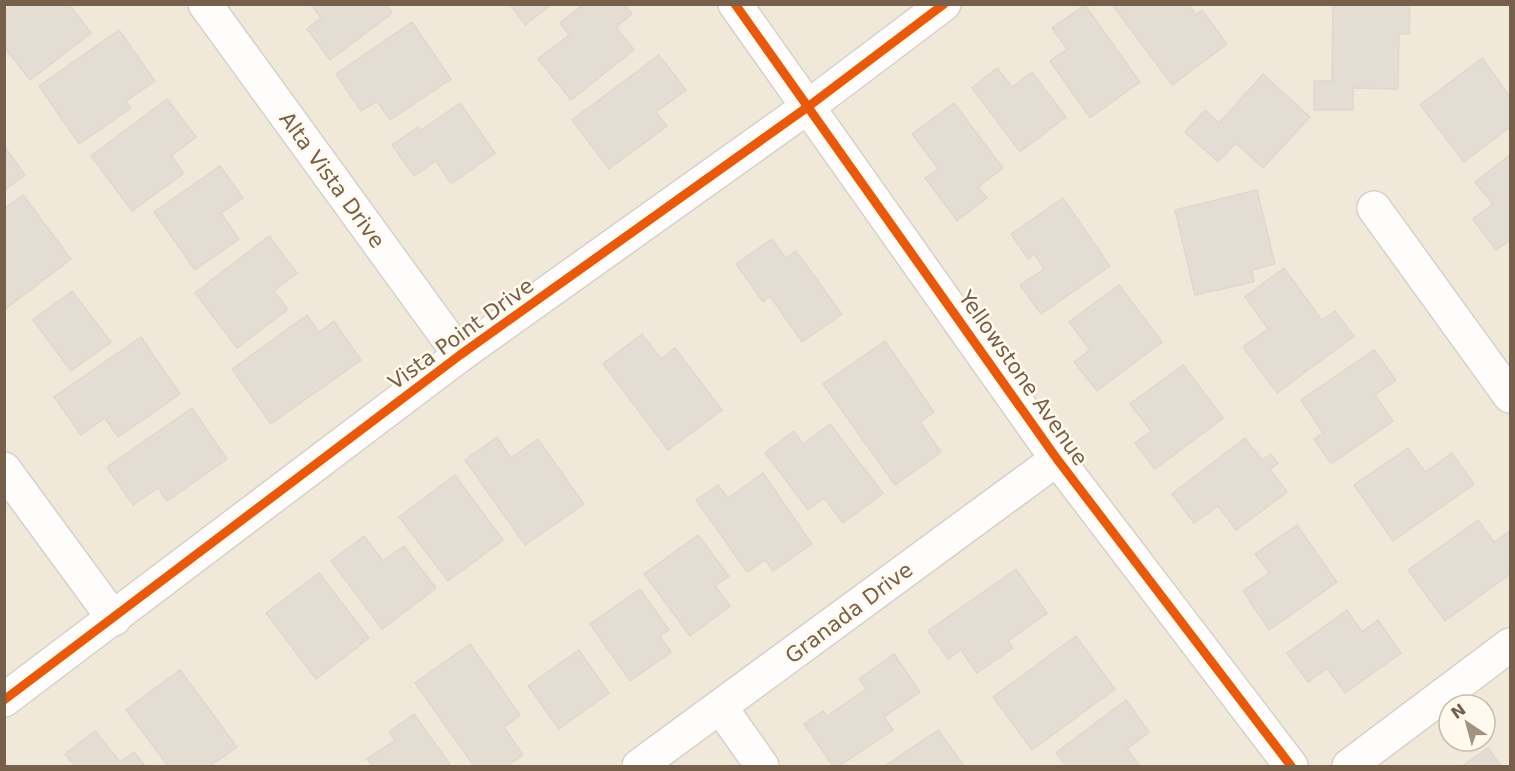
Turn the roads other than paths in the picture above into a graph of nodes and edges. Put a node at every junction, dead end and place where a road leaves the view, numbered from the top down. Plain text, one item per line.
1 (205, 4) edge
2 (735, 4) edge
3 (944, 4) edge
4 (809, 106) junction
5 (1374, 208) dead end
6 (460, 355) junction
7 (1510, 396) edge
8 (1057, 459) junction
9 (4, 469) edge
10 (114, 619) junction
11 (1510, 645) edge
12 (4, 700) edge
13 (721, 708) junction
14 (639, 766) edge
15 (762, 766) edge
16 (1291, 766) edge
17 (1349, 766) edge

1 - 6 street, Alta Vista Drive
2 - 4 street, Yellowstone Avenue
3 - 4 street, Vista Point Drive
4 - 6 street, Vista Point Drive
4 - 8 street, Yellowstone Avenue
5 - 7 street
6 - 10 street, Vista Point Drive
8 - 13 street, Granada Drive
8 - 16 street, Yellowstone Avenue
9 - 10 street
10 - 12 street, Vista Point Drive
11 - 17 street
13 - 14 street, Granada Drive
13 - 15 street

